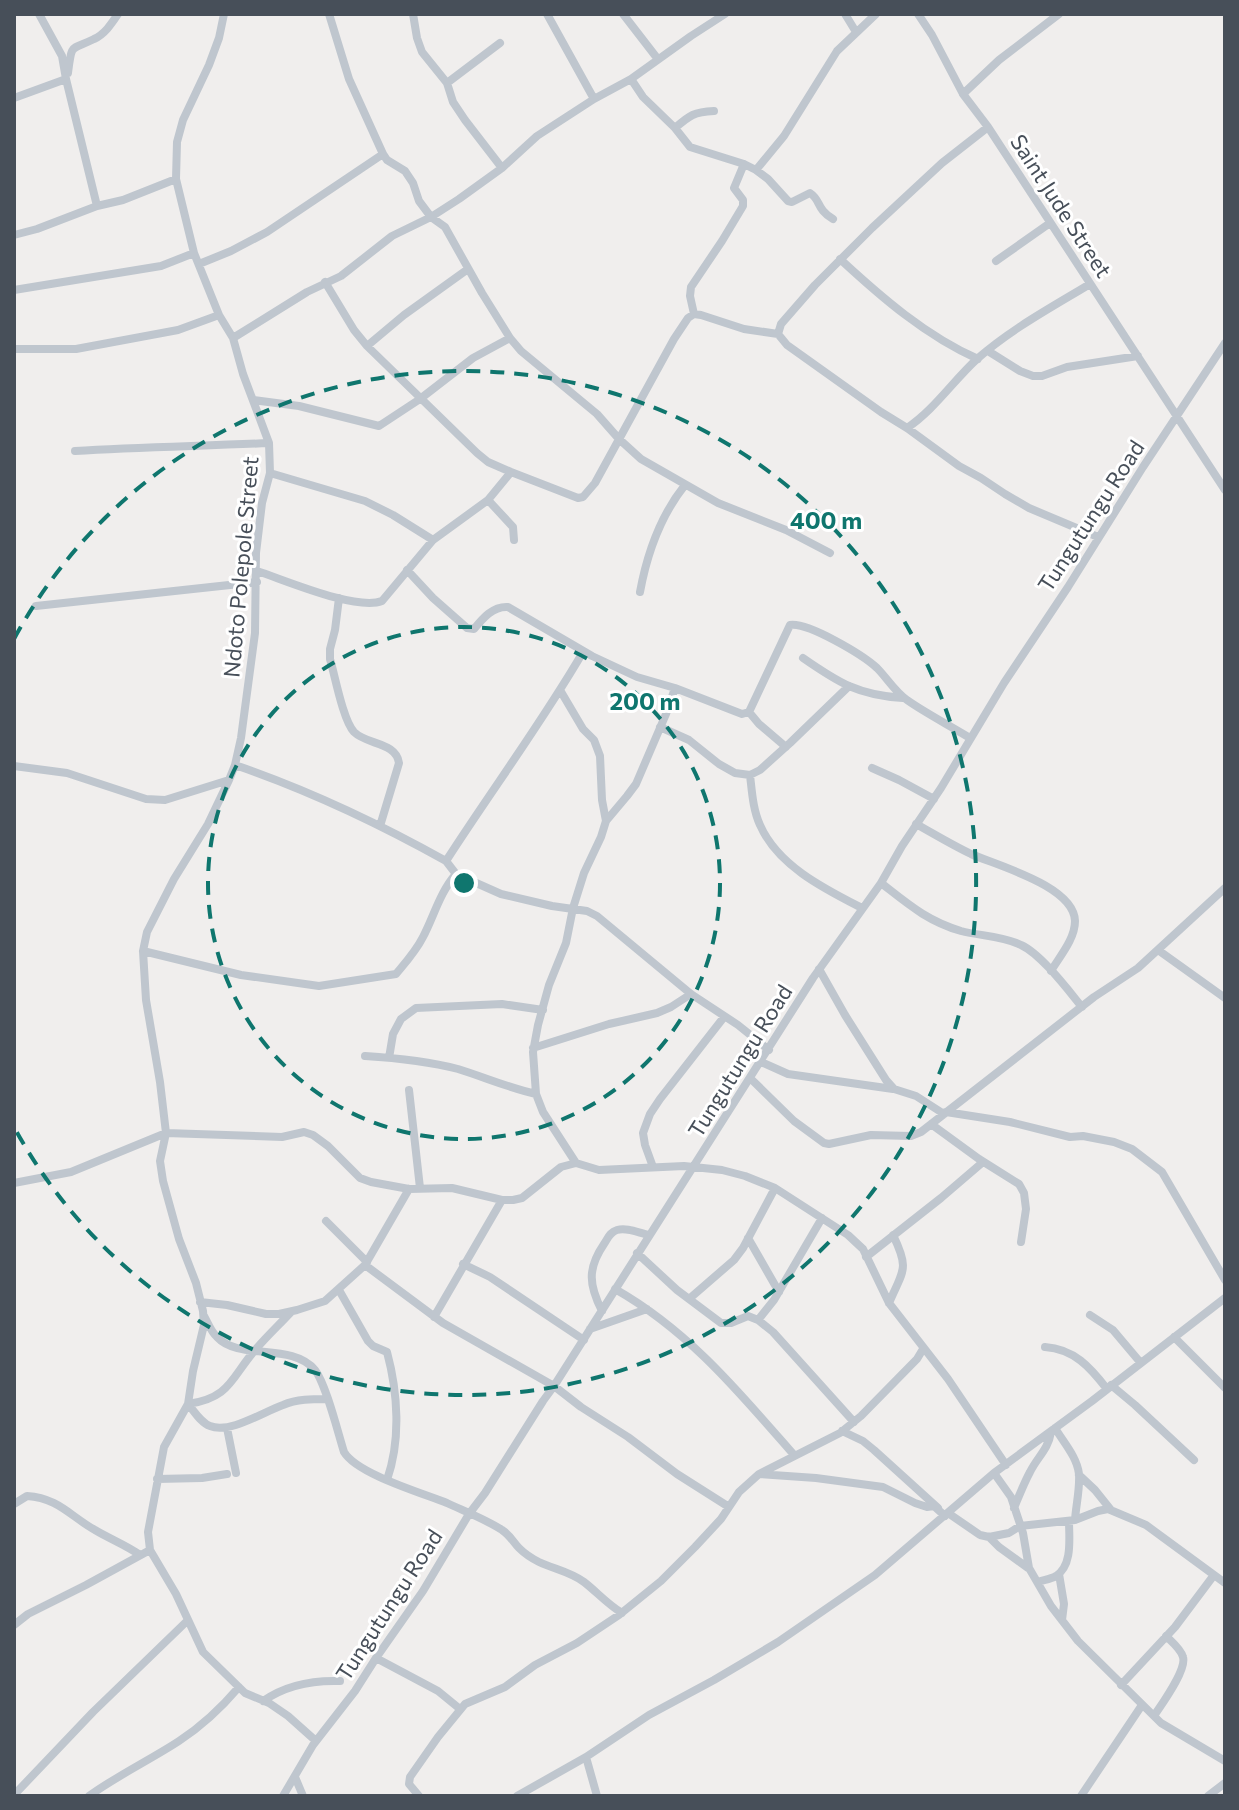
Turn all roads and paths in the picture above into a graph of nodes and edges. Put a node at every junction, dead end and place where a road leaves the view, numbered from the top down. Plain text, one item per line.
1 (39, 14) edge
2 (118, 14) edge
3 (224, 14) edge
4 (329, 14) edge
5 (413, 14) edge
6 (547, 14) edge
7 (623, 14) edge
8 (725, 14) edge
9 (845, 14) edge
10 (876, 14) edge
11 (918, 14) edge
12 (1059, 14) edge
13 (856, 32) junction
14 (500, 43) dead end
15 (657, 58) junction
16 (631, 79) junction
17 (67, 83) junction
18 (447, 83) junction
19 (963, 94) junction
20 (14, 98) edge
21 (594, 99) junction
22 (714, 111) dead end
23 (988, 127) junction
24 (675, 128) junction
25 (383, 154) junction
26 (744, 164) junction
27 (502, 168) junction
28 (756, 170) junction
29 (176, 179) junction
30 (97, 206) junction
31 (431, 217) junction
32 (833, 219) dead end
33 (1050, 223) junction
34 (14, 235) edge
35 (194, 253) junction
36 (840, 259) junction
37 (996, 261) dead end
38 (199, 264) junction
39 (468, 269) junction
40 (325, 282) junction
41 (1090, 284) junction
42 (14, 290) edge
43 (694, 314) junction
44 (219, 315) junction
45 (778, 334) junction
46 (233, 338) junction
47 (510, 338) junction
48 (1225, 343) edge
49 (367, 346) junction
50 (14, 349) edge
51 (988, 351) junction
52 (1138, 356) junction
53 (978, 359) junction
54 (420, 399) junction
55 (253, 400) junction
56 (1176, 417) junction
57 (907, 428) junction
58 (619, 439) junction
59 (269, 443) junction
60 (75, 451) dead end
61 (511, 472) junction
62 (270, 473) junction
63 (685, 485) junction
64 (1225, 490) edge
65 (488, 500) junction
66 (1098, 537) junction
67 (433, 540) junction
68 (514, 540) dead end
69 (830, 553) dead end
70 (407, 570) junction
71 (257, 571) junction
72 (257, 582) junction
73 (640, 592) dead end
74 (339, 598) junction
75 (36, 606) dead end
76 (583, 652) junction
77 (803, 658) dead end
78 (849, 686) junction
79 (675, 688) junction
80 (560, 690) junction
81 (904, 698) junction
82 (749, 712) junction
83 (660, 727) junction
84 (970, 738) junction
85 (786, 747) junction
86 (235, 765) junction
87 (14, 766) edge
88 (872, 768) dead end
89 (750, 775) junction
90 (229, 780) junction
91 (934, 799) junction
92 (606, 821) junction
93 (916, 824) junction
94 (380, 826) junction
95 (446, 861) junction
96 (456, 874) junction
97 (881, 883) junction
98 (1223, 890) edge
99 (1225, 902) edge
100 (573, 908) junction
101 (862, 908) junction
102 (1158, 950) junction
103 (143, 951) junction
104 (819, 969) junction
105 (1051, 971) junction
106 (691, 994) junction
107 (1225, 998) edge
108 (1082, 1007) junction
109 (543, 1010) junction
110 (724, 1017) junction
111 (533, 1048) junction
112 (769, 1050) junction
113 (365, 1056) dead end
114 (389, 1058) junction
115 (761, 1062) junction
116 (750, 1078) junction
117 (894, 1089) junction
118 (409, 1090) dead end
119 (536, 1094) junction
120 (945, 1113) junction
121 (931, 1124) junction
122 (166, 1133) junction
123 (983, 1162) junction
124 (576, 1163) junction
125 (653, 1167) junction
126 (694, 1167) junction
127 (14, 1183) edge
128 (420, 1188) junction
129 (775, 1188) junction
130 (409, 1189) junction
131 (502, 1200) junction
132 (822, 1218) junction
133 (326, 1221) dead end
134 (649, 1235) junction
135 (893, 1235) junction
136 (748, 1238) junction
137 (1021, 1242) dead end
138 (637, 1253) junction
139 (866, 1257) junction
140 (366, 1264) junction
141 (463, 1264) junction
142 (1225, 1280) edge
143 (615, 1289) junction
144 (339, 1290) junction
145 (779, 1292) junction
146 (1225, 1298) edge
147 (689, 1299) junction
148 (200, 1302) junction
149 (889, 1303) junction
150 (647, 1309) junction
151 (602, 1311) junction
152 (291, 1312) junction
153 (204, 1315) junction
154 (1090, 1315) dead end
155 (434, 1317) junction
156 (758, 1320) junction
157 (590, 1329) junction
158 (1174, 1337) junction
159 (584, 1340) junction
160 (1045, 1347) dead end
161 (923, 1349) junction
162 (254, 1351) junction
163 (1140, 1362) junction
164 (554, 1386) junction
165 (1109, 1387) junction
166 (1225, 1388) edge
167 (327, 1399) junction
168 (188, 1404) junction
169 (854, 1422) junction
170 (227, 1428) junction
171 (1053, 1430) junction
172 (842, 1431) junction
173 (794, 1455) junction
174 (1194, 1460) dead end
175 (1006, 1465) junction
176 (994, 1473) junction
177 (759, 1474) junction
178 (1079, 1475) junction
179 (157, 1479) junction
180 (387, 1480) junction
181 (14, 1504) edge
182 (729, 1507) junction
183 (938, 1508) junction
184 (1014, 1508) junction
185 (1111, 1510) junction
186 (469, 1514) junction
187 (946, 1515) junction
188 (1072, 1520) junction
189 (1020, 1526) junction
190 (989, 1537) junction
191 (150, 1550) junction
192 (140, 1555) junction
193 (1029, 1568) junction
194 (1059, 1574) junction
195 (1214, 1575) junction
196 (1038, 1582) junction
197 (1225, 1583) edge
198 (622, 1613) junction
199 (1062, 1620) junction
200 (186, 1622) dead end
201 (14, 1625) edge
202 (1166, 1636) junction
203 (376, 1658) junction
204 (340, 1681) dead end
205 (1121, 1685) junction
206 (239, 1687) junction
207 (263, 1701) junction
208 (1142, 1705) junction
209 (460, 1709) junction
210 (1154, 1716) junction
211 (316, 1741) junction
212 (586, 1757) junction
213 (1223, 1759) edge
214 (1225, 1769) edge
215 (295, 1777) junction
216 (1225, 1783) edge
217 (14, 1795) edge
218 (89, 1796) edge
219 (283, 1796) edge
220 (303, 1796) edge
221 (419, 1796) edge
222 (517, 1796) edge
223 (597, 1796) edge
224 (1081, 1796) edge
225 (1208, 1796) edge

1 - 17 street
2 - 17 street
3 - 29 street, Ndoto Polepole Street
4 - 25 street
5 - 18 street
6 - 21 street
7 - 15 street
8 - 15 street
9 - 13 street
10 - 13 street
11 - 19 street, Saint Jude Street
12 - 19 street
13 - 28 street
14 - 18 street
15 - 16 street
16 - 21 street
16 - 24 street
17 - 20 street
17 - 30 street
18 - 27 street
19 - 23 street, Saint Jude Street
21 - 27 street
22 - 24 street
23 - 33 street, Saint Jude Street
23 - 36 street
24 - 26 street
25 - 31 street
25 - 38 street
26 - 28 street
26 - 43 street
27 - 31 street
28 - 32 street
29 - 30 street
29 - 35 street, Ndoto Polepole Street
30 - 34 street
31 - 39 street
31 - 40 street
33 - 37 street
33 - 41 street, Saint Jude Street
35 - 38 street, Ndoto Polepole Street
35 - 42 street
36 - 45 street
36 - 53 street
38 - 44 street, Ndoto Polepole Street
39 - 47 street
39 - 49 street
40 - 46 street
40 - 49 street
41 - 51 street
41 - 52 street, Saint Jude Street
43 - 45 street
43 - 58 street
44 - 46 street, Ndoto Polepole Street
44 - 50 street
45 - 57 street
46 - 55 street, Ndoto Polepole Street
47 - 54 street
47 - 58 street
48 - 56 street, Tungutungu Road
49 - 54 street
51 - 52 street
51 - 53 street
52 - 56 street, Saint Jude Street
53 - 57 street
54 - 55 street
54 - 61 street
55 - 59 street, Ndoto Polepole Street
56 - 64 street, Saint Jude Street
56 - 66 street, Tungutungu Road
57 - 66 street
58 - 61 street
58 - 63 street
59 - 60 street
59 - 62 street, Ndoto Polepole Street
61 - 65 street
62 - 67 street
62 - 71 street, Ndoto Polepole Street
63 - 69 street
63 - 73 street
65 - 67 street
65 - 68 street
66 - 84 street, Tungutungu Road
67 - 70 street
70 - 74 street
70 - 76 street
71 - 72 street, Ndoto Polepole Street
71 - 74 street
72 - 75 street
72 - 86 street, Ndoto Polepole Street
74 - 94 street
76 - 79 street
76 - 80 street
77 - 78 street
78 - 81 street
78 - 85 street
79 - 82 street
79 - 83 street
80 - 92 street
80 - 95 street
81 - 82 street
81 - 84 street
82 - 85 street
83 - 89 street
83 - 92 street
84 - 91 street, Tungutungu Road
85 - 89 street
86 - 90 street, Ndoto Polepole Street
86 - 94 street
87 - 90 street
88 - 91 street
89 - 101 street
90 - 103 street, Ndoto Polepole Street
91 - 93 street, Tungutungu Road
92 - 100 street
93 - 97 street, Tungutungu Road
93 - 105 street
94 - 95 street
95 - 96 street
96 - 100 street
96 - 103 street
97 - 101 street, Tungutungu Road
97 - 105 street
98 - 99 street
98 - 102 street
100 - 106 street
100 - 109 street
101 - 104 street, Tungutungu Road
102 - 107 street
102 - 108 street
103 - 122 street
104 - 112 street, Tungutungu Road
104 - 117 street
105 - 108 street
106 - 110 street
106 - 111 street
108 - 120 street
109 - 111 street
109 - 114 street
110 - 112 street
110 - 125 street
111 - 119 street
112 - 115 street, Tungutungu Road
113 - 114 street
114 - 119 street
115 - 116 street, Tungutungu Road
115 - 117 street
116 - 121 street
116 - 126 street, Tungutungu Road
117 - 120 street
118 - 128 street
119 - 124 street
120 - 121 street
120 - 142 street
121 - 123 street
122 - 127 street
122 - 130 street
122 - 148 street
123 - 135 street
123 - 137 street
124 - 125 street
124 - 131 street
125 - 126 street
126 - 129 street
126 - 134 street, Tungutungu Road
128 - 130 street
128 - 131 street
129 - 132 street
129 - 136 street
130 - 140 street
131 - 141 street
132 - 139 street
132 - 145 street
133 - 140 street
134 - 138 street, Tungutungu Road
134 - 151 street
135 - 139 street
135 - 149 street
136 - 145 street
136 - 147 street
138 - 143 street, Tungutungu Road
138 - 147 street
139 - 149 street
140 - 144 street
140 - 155 street
141 - 155 street
141 - 159 street
143 - 150 street
143 - 151 street, Tungutungu Road
144 - 152 street
144 - 180 street
145 - 156 street
146 - 158 street
147 - 156 street
148 - 152 street
148 - 153 street
149 - 161 street
150 - 157 street
150 - 173 street
151 - 157 street, Tungutungu Road
152 - 162 street
153 - 162 street
153 - 168 street
154 - 163 street
155 - 164 street
156 - 169 street
157 - 159 street, Tungutungu Road
158 - 163 street
158 - 166 street
159 - 164 street, Tungutungu Road
160 - 165 street
161 - 169 street
161 - 175 street
162 - 167 street
162 - 168 street
163 - 165 street
164 - 182 street
164 - 186 street, Tungutungu Road
165 - 171 street
165 - 174 street
167 - 170 street
167 - 180 street
168 - 170 street
168 - 179 street
169 - 172 street
170 - 179 street
171 - 175 street
171 - 178 street
171 - 184 street
172 - 173 street
172 - 183 street
173 - 177 street
175 - 176 street
176 - 184 street
176 - 187 street
177 - 182 street
177 - 183 street
178 - 185 street
178 - 188 street
179 - 191 street
180 - 186 street
181 - 192 street
182 - 198 street
183 - 187 street
184 - 189 street
185 - 188 street
185 - 195 street
186 - 198 street
186 - 203 street, Tungutungu Road
187 - 190 street
187 - 212 street
188 - 189 street
188 - 194 street
189 - 190 street
189 - 193 street
190 - 193 street
191 - 192 street
191 - 206 street
192 - 201 street
193 - 196 street
194 - 196 street
194 - 199 street
195 - 197 street
195 - 202 street
196 - 199 street
198 - 209 street
199 - 205 street
200 - 217 street
202 - 205 street
202 - 210 street
203 - 209 street
203 - 211 street, Tungutungu Road
204 - 207 street
205 - 208 street
206 - 207 street
206 - 218 street
207 - 211 street
208 - 210 street
208 - 224 street
209 - 221 street
210 - 213 street
211 - 215 street, Tungutungu Road
212 - 222 street
212 - 223 street
213 - 214 street
215 - 219 street, Tungutungu Road
215 - 220 street
216 - 225 street

